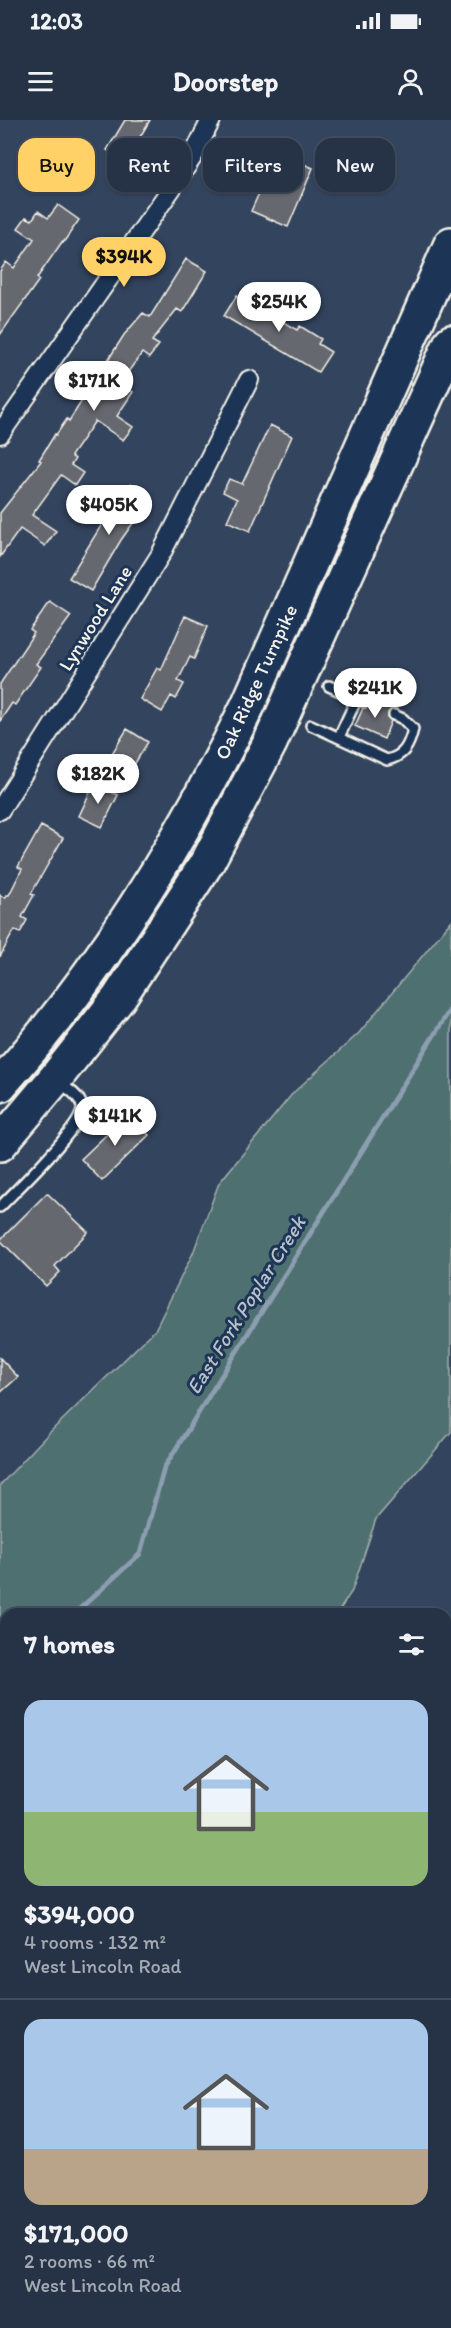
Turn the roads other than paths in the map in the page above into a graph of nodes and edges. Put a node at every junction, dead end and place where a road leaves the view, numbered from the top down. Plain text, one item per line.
1 (211, 120) edge
2 (451, 244) edge
3 (451, 342) edge
4 (249, 380) dead end
5 (0, 434) edge
6 (332, 561) junction
7 (329, 686) dead end
8 (394, 715) dead end
9 (311, 725) dead end
10 (339, 737) junction
11 (0, 810) edge
12 (54, 1080) junction
13 (0, 1085) edge
14 (0, 1143) edge
15 (0, 1207) edge

1 - 5 street
2 - 6 highway, Oak Ridge Turnpike
3 - 6 highway, Oak Ridge Turnpike
4 - 11 street, Lynwood Lane
6 - 12 highway, Oak Ridge Turnpike
6 - 13 highway, Oak Ridge Turnpike
7 - 10 lane
8 - 10 lane
9 - 10 lane
12 - 14 highway, Oak Ridge Turnpike
12 - 15 lane

